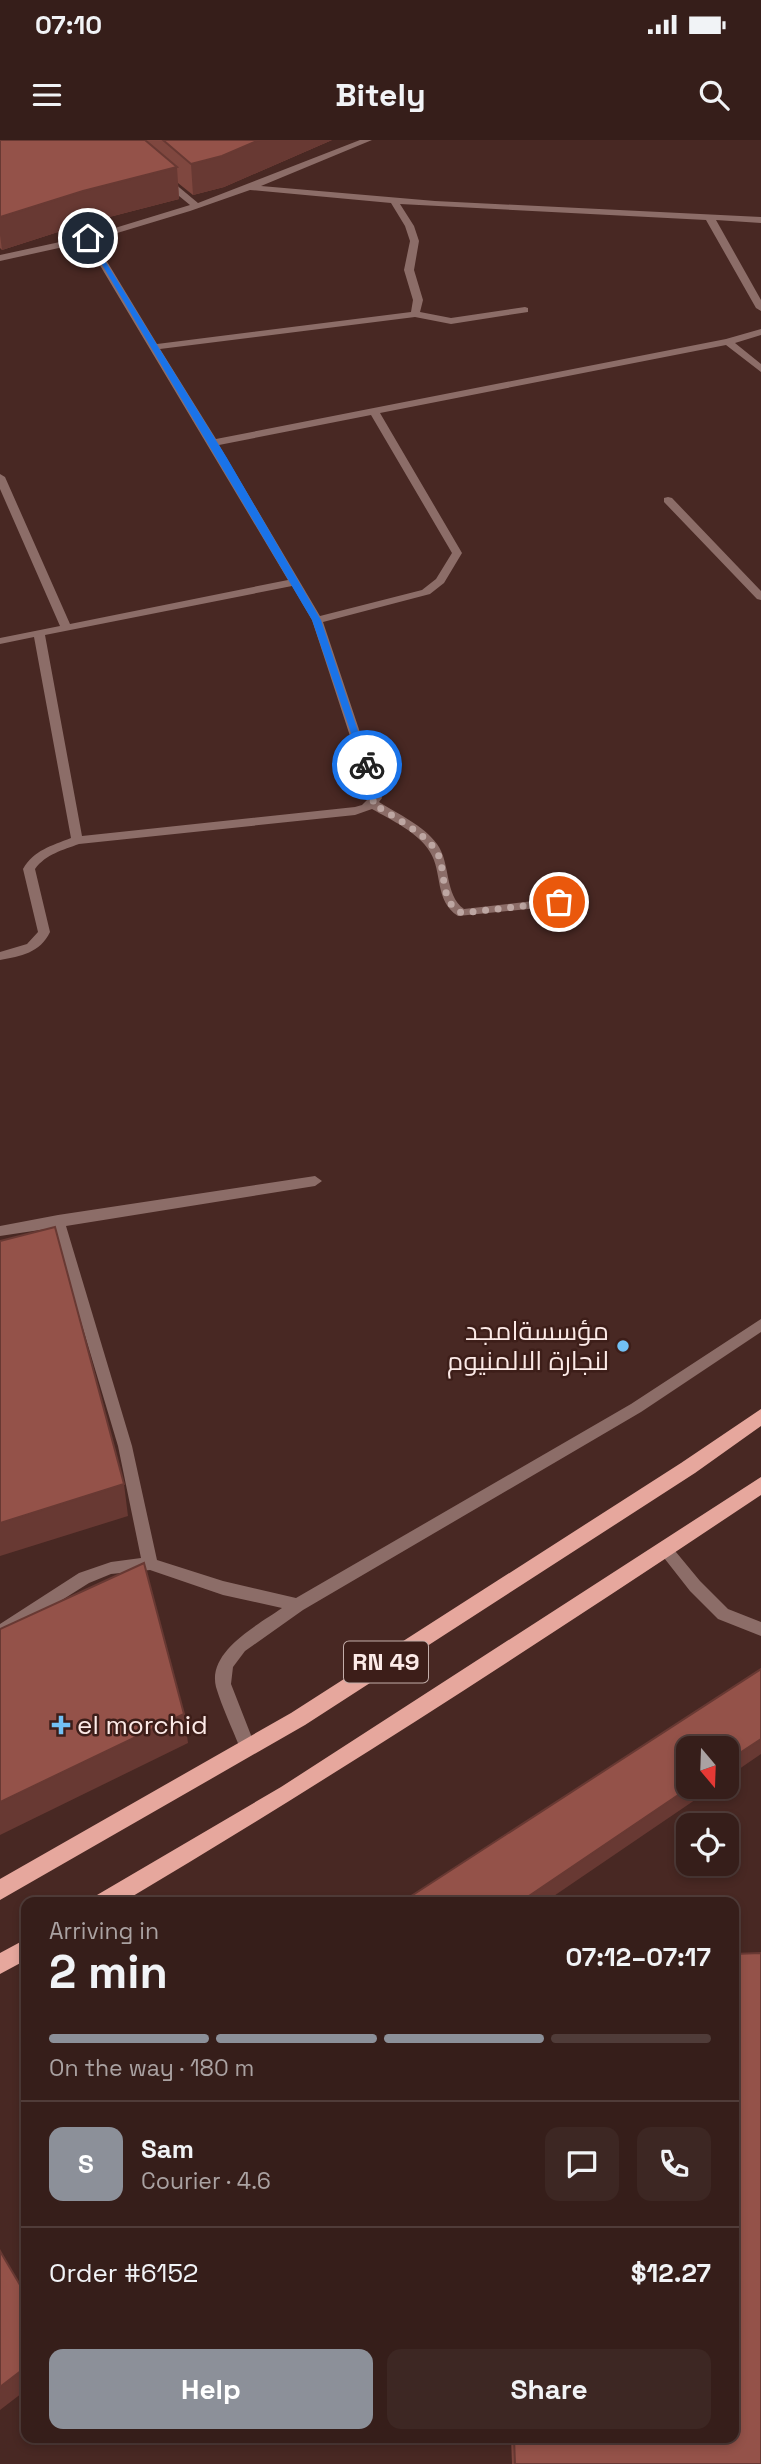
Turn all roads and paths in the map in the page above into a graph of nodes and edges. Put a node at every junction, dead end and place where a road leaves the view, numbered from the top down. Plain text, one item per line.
1 (368, 140) edge
2 (158, 174) edge
3 (253, 188) junction
4 (394, 201) junction
5 (196, 206) junction
6 (709, 218) junction
7 (761, 219) edge
8 (88, 238) junction
9 (0, 258) edge
10 (761, 308) edge
11 (524, 310) dead end
12 (415, 314) junction
13 (761, 332) edge
14 (728, 342) junction
15 (154, 347) junction
16 (761, 369) edge
17 (374, 412) junction
18 (213, 443) junction
19 (0, 477) edge
20 (668, 500) dead end
21 (294, 582) junction
22 (761, 597) edge
23 (317, 620) junction
24 (66, 628) junction
25 (39, 634) junction
26 (0, 640) edge
27 (372, 803) junction
28 (77, 840) junction
29 (559, 902) dead end
30 (0, 956) edge
31 (315, 1181) dead end
32 (58, 1220) junction
33 (0, 1231) edge
34 (761, 1325) edge
35 (761, 1416) edge
36 (761, 1485) edge
37 (666, 1550) junction
38 (150, 1564) junction
39 (298, 1605) junction
40 (761, 1629) edge
41 (0, 1632) edge
42 (248, 1748) junction
43 (0, 1890) edge
44 (112, 1897) edge
45 (21, 1952) edge
46 (0, 1964) edge

1 - 3 street
2 - 5 street
3 - 4 street
3 - 5 street
4 - 6 street
4 - 12 street
5 - 8 street
6 - 7 street
6 - 10 street
8 - 9 street
8 - 15 street
11 - 12 street
12 - 15 street
13 - 14 street
14 - 16 street
14 - 17 street
15 - 18 street
17 - 18 street
17 - 23 street
18 - 21 street
19 - 24 street
20 - 22 street
21 - 23 street
21 - 24 street
23 - 27 street
24 - 25 street
25 - 26 street
25 - 28 street
27 - 28 street
27 - 29 street
28 - 30 street
31 - 32 street
32 - 33 street
32 - 38 street
34 - 39 street
35 - 42 main road, RN 49
36 - 37 main road, RN 49
37 - 40 street
37 - 44 main road, RN 49
38 - 39 street
38 - 41 street
39 - 42 street
42 - 43 main road, RN 49
45 - 46 main road

